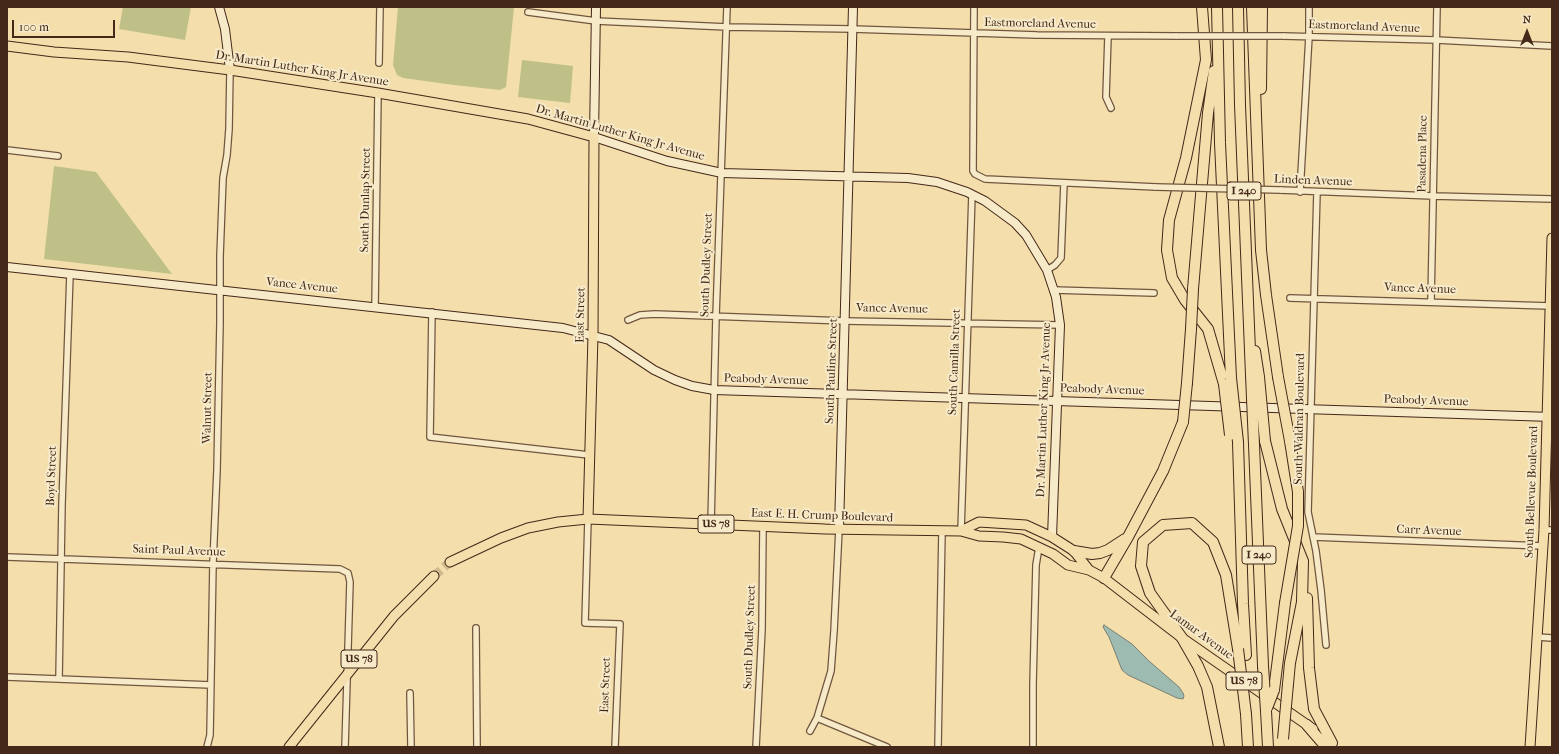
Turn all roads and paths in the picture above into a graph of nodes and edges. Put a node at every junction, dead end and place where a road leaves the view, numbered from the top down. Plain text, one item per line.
1 (219, 7) edge
2 (380, 7) edge
3 (596, 7) edge
4 (727, 7) edge
5 (853, 7) edge
6 (974, 7) edge
7 (1203, 7) edge
8 (1217, 7) edge
9 (1238, 7) edge
10 (1252, 7) edge
11 (1262, 7) edge
12 (1309, 7) edge
13 (1437, 7) edge
14 (528, 12) dead end
15 (596, 21) junction
16 (727, 27) junction
17 (852, 29) junction
18 (974, 34) junction
19 (1108, 36) junction
20 (1309, 36) junction
21 (1436, 40) junction
22 (7, 46) edge
23 (1552, 46) edge
24 (1217, 54) junction
25 (379, 64) dead end
26 (230, 70) junction
27 (378, 93) junction
28 (1111, 108) dead end
29 (594, 137) junction
30 (1258, 144) junction
31 (7, 150) edge
32 (58, 156) dead end
33 (722, 173) junction
34 (849, 177) junction
35 (1064, 183) junction
36 (1300, 192) junction
37 (1317, 192) junction
38 (972, 194) junction
39 (1434, 196) junction
40 (1552, 199) edge
41 (1552, 238) edge
42 (7, 267) edge
43 (1047, 270) junction
44 (70, 274) junction
45 (220, 289) junction
46 (1054, 290) junction
47 (1154, 293) dead end
48 (1290, 298) dead end
49 (1313, 298) junction
50 (1431, 301) junction
51 (1550, 306) junction
52 (375, 307) junction
53 (432, 312) junction
54 (716, 316) junction
55 (628, 320) dead end
56 (845, 321) junction
57 (968, 322) junction
58 (1060, 325) junction
59 (593, 335) junction
60 (1255, 376) junction
61 (1227, 381) junction
62 (714, 390) junction
63 (843, 395) junction
64 (965, 398) junction
65 (1058, 401) junction
66 (1311, 409) junction
67 (1549, 417) edge
68 (589, 456) junction
69 (588, 519) junction
70 (711, 524) junction
71 (763, 527) junction
72 (839, 529) junction
73 (1548, 530) edge
74 (942, 531) junction
75 (961, 531) junction
76 (1052, 537) junction
77 (1128, 537) junction
78 (1313, 537) junction
79 (1543, 546) junction
80 (1039, 547) junction
81 (1074, 551) junction
82 (7, 557) edge
83 (62, 558) junction
84 (1303, 561) junction
85 (450, 562) tunnel mouth
86 (213, 563) junction
87 (1089, 570) junction
88 (434, 576) tunnel mouth
89 (1104, 578) junction
90 (476, 628) dead end
91 (1537, 637) junction
92 (1182, 638) junction
93 (1552, 638) edge
94 (1326, 645) dead end
95 (1242, 652) junction
96 (347, 673) junction
97 (7, 677) edge
98 (59, 679) junction
99 (211, 685) junction
100 (410, 693) dead end
101 (1266, 711) junction
102 (817, 718) junction
103 (1307, 725) joint
104 (810, 732) dead end
105 (1283, 743) edge
106 (1332, 746) edge
107 (207, 747) edge
108 (289, 747) edge
109 (345, 747) edge
110 (411, 747) edge
111 (477, 747) edge
112 (616, 747) edge
113 (756, 747) edge
114 (886, 747) edge
115 (938, 747) edge
116 (1033, 747) edge
117 (1219, 747) edge
118 (1248, 747) edge
119 (1268, 747) edge
120 (1530, 747) edge

1 - 26 main road
2 - 25 street
3 - 15 main road, East Street
4 - 16 street, South Dudley Street
5 - 17 main road, South Pauline Street
6 - 18 street
7 - 61 highway
8 - 24 highway, I 240
9 - 60 highway, I 240
10 - 30 highway
11 - 30 highway
12 - 20 street
13 - 21 street, Pasadena Place
14 - 15 street, Eastmoreland Avenue
15 - 16 street, Eastmoreland Avenue
15 - 29 main road, East Street
16 - 17 street, Eastmoreland Avenue
16 - 33 street, South Dudley Street
17 - 18 street, Eastmoreland Avenue
17 - 34 main road, South Pauline Street
18 - 19 street, Eastmoreland Avenue
18 - 35 street, Linden Avenue
19 - 20 street, Eastmoreland Avenue, bridge
19 - 28 street
20 - 21 street, Eastmoreland Avenue
20 - 36 street
21 - 23 street, Eastmoreland Avenue
21 - 39 street, Pasadena Place
22 - 26 main road, Dr. Martin Luther King Jr Avenue
24 - 61 highway, I 240
24 - 77 highway, bridge
26 - 27 main road, Dr. Martin Luther King Jr Avenue
26 - 45 street, Walnut Street
27 - 29 main road, Dr. Martin Luther King Jr Avenue
27 - 52 street, South Dunlap Street
29 - 33 main road, Dr. Martin Luther King Jr Avenue
29 - 59 main road, East Street
30 - 101 highway, bridge
31 - 32 street
33 - 34 main road, Dr. Martin Luther King Jr Avenue
33 - 54 street, South Dudley Street
34 - 38 main road, Dr. Martin Luther King Jr Avenue
34 - 56 main road, South Pauline Street
35 - 36 street, Linden Avenue, bridge
35 - 43 street
36 - 37 street, Linden Avenue
37 - 39 street, Linden Avenue
37 - 49 street, South Waldran Boulevard
38 - 43 main road, Dr. Martin Luther King Jr Avenue
38 - 57 street, South Camilla Street
39 - 40 street, Linden Avenue
39 - 50 street, Pasadena Place
41 - 51 main road, South Bellevue Boulevard
42 - 44 main road, Vance Avenue
43 - 46 main road, Dr. Martin Luther King Jr Avenue
44 - 45 main road, Vance Avenue
44 - 83 street, Boyd Street
45 - 52 main road, Vance Avenue
45 - 86 street, Walnut Street
46 - 47 street
46 - 58 main road, Dr. Martin Luther King Jr Avenue
48 - 49 street, Vance Avenue
49 - 50 street, Vance Avenue
49 - 66 street, South Waldran Boulevard
50 - 51 street, Vance Avenue
51 - 67 main road, South Bellevue Boulevard
52 - 53 main road, Vance Avenue
53 - 59 main road, Vance Avenue
53 - 68 street
54 - 55 street, Vance Avenue
54 - 56 street, Vance Avenue
54 - 62 street, South Dudley Street
56 - 57 street, Vance Avenue
56 - 63 main road, South Pauline Street
57 - 58 street, Vance Avenue
57 - 64 street, South Camilla Street
58 - 65 main road, Dr. Martin Luther King Jr Avenue
59 - 62 main road, Peabody Avenue
59 - 68 main road, East Street
60 - 84 highway, bridge
60 - 101 highway, I 240, bridge
61 - 95 highway, I 240, bridge
62 - 63 main road, Peabody Avenue
62 - 70 street, South Dudley Street
63 - 64 main road, Peabody Avenue
63 - 72 main road, South Pauline Street
64 - 65 main road, Peabody Avenue
64 - 75 street, South Camilla Street
65 - 66 main road, Peabody Avenue
65 - 76 main road, Dr. Martin Luther King Jr Avenue
66 - 67 main road, Peabody Avenue
66 - 78 street, South Waldran Boulevard
67 - 73 main road, South Bellevue Boulevard
68 - 69 main road, East Street
69 - 70 main road, East E. H. Crump Boulevard / US 78
69 - 85 main road, East E. H. Crump Boulevard / US 78
69 - 112 street, East Street
70 - 71 main road, East E. H. Crump Boulevard / US 78
71 - 72 main road, East E. H. Crump Boulevard / US 78
71 - 113 street, South Dudley Street
72 - 74 main road, East E. H. Crump Boulevard / US 78
72 - 102 street, South Pauline Street
73 - 79 main road, South Bellevue Boulevard
74 - 75 main road, East E. H. Crump Boulevard / US 78
74 - 115 street
75 - 76 main road, East E. H. Crump Boulevard / US 78
75 - 80 main road, East E. H. Crump Boulevard / US 78
76 - 81 main road, East E. H. Crump Boulevard / US 78
77 - 81 highway
77 - 89 highway
78 - 79 street, Carr Avenue
78 - 94 street, South Waldran Boulevard
79 - 91 main road, South Bellevue Boulevard
80 - 87 main road, East E. H. Crump Boulevard / US 78
80 - 116 street
81 - 87 main road, East E. H. Crump Boulevard / US 78
82 - 83 street, Saint Paul Avenue
83 - 86 street, Saint Paul Avenue
83 - 98 street, Boyd Street
84 - 105 highway, bridge
84 - 106 highway
86 - 96 street, Saint Paul Avenue
86 - 99 street, Walnut Street
87 - 89 main road, Lamar Avenue / US 78
88 - 96 main road, US 78
89 - 92 main road, Lamar Avenue / US 78
90 - 111 street
91 - 93 street
91 - 120 main road, South Bellevue Boulevard
92 - 95 highway
92 - 103 main road, Lamar Avenue / US 78
92 - 117 highway
95 - 118 highway, I 240, bridge
96 - 108 main road, US 78
96 - 109 street
97 - 98 street
98 - 99 street
99 - 107 street, Walnut Street
100 - 110 street
101 - 119 highway, I 240
102 - 104 street, South Pauline Street
102 - 114 street
103 - 106 highway

